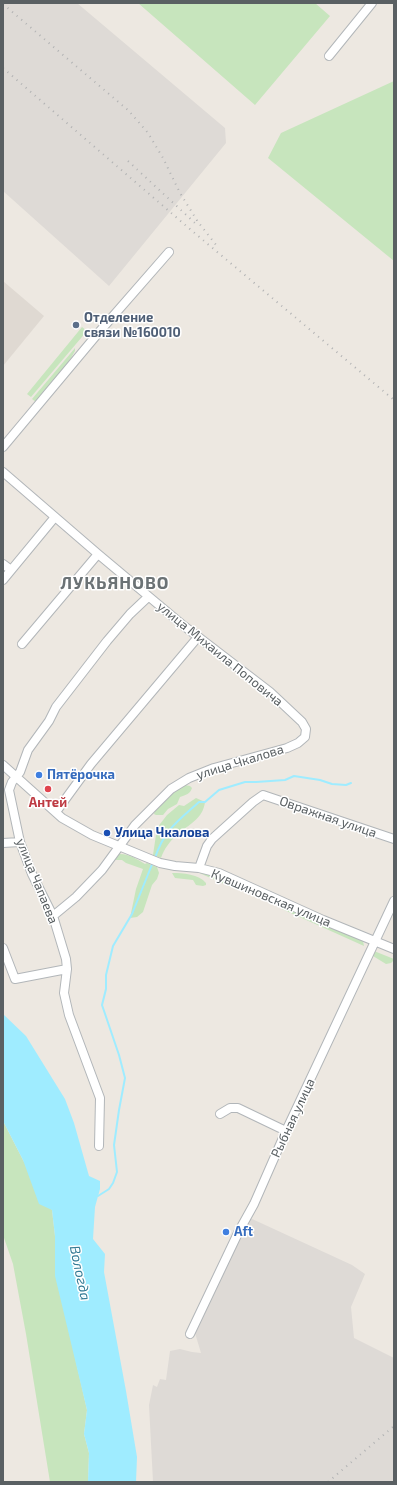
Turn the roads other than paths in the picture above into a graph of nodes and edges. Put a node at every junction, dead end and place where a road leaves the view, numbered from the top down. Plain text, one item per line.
1 (372, 3) edge
2 (329, 56) dead end
3 (169, 252) dead end
4 (3, 447) edge
5 (3, 472) edge
6 (55, 517) junction
7 (98, 554) junction
8 (3, 564) edge
9 (11, 570) junction
10 (3, 580) edge
11 (148, 597) junction
12 (198, 637) junction
13 (22, 644) dead end
14 (306, 729) joint
15 (3, 765) edge
16 (16, 777) junction
17 (56, 812) junction
18 (394, 839) edge
19 (3, 842) edge
20 (20, 842) junction
21 (119, 846) junction
22 (199, 868) junction
23 (394, 901) edge
24 (52, 916) junction
25 (375, 942) junction
26 (3, 948) edge
27 (394, 949) edge
28 (67, 969) junction
29 (220, 1114) dead end
30 (286, 1131) junction
31 (99, 1146) dead end
32 (190, 1334) dead end

1 - 2 street
3 - 4 street
5 - 6 street, улица Михаила Поповича
6 - 7 street, улица Михаила Поповича
6 - 9 street
7 - 11 street, улица Михаила Поповича
7 - 13 street
8 - 9 street
9 - 10 street
11 - 12 street, улица Михаила Поповича
11 - 16 street, улица Чапаева
12 - 14 street, улица Михаила Поповича
12 - 17 street
14 - 21 street, улица Чкалова
15 - 16 street, Кувшиновская улица
16 - 17 street, Кувшиновская улица
16 - 20 street, улица Чапаева
17 - 21 street, Кувшиновская улица
18 - 22 street, Овражная улица
19 - 20 street
20 - 24 street, улица Чапаева
21 - 22 street, Кувшиновская улица
21 - 24 street
22 - 25 street, Кувшиновская улица
23 - 25 street, Рыбная улица
24 - 28 street, улица Чапаева
25 - 27 street, Кувшиновская улица
25 - 30 street, Рыбная улица
26 - 28 street
28 - 31 street, улица Чапаева
29 - 30 street
30 - 32 street, Рыбная улица

